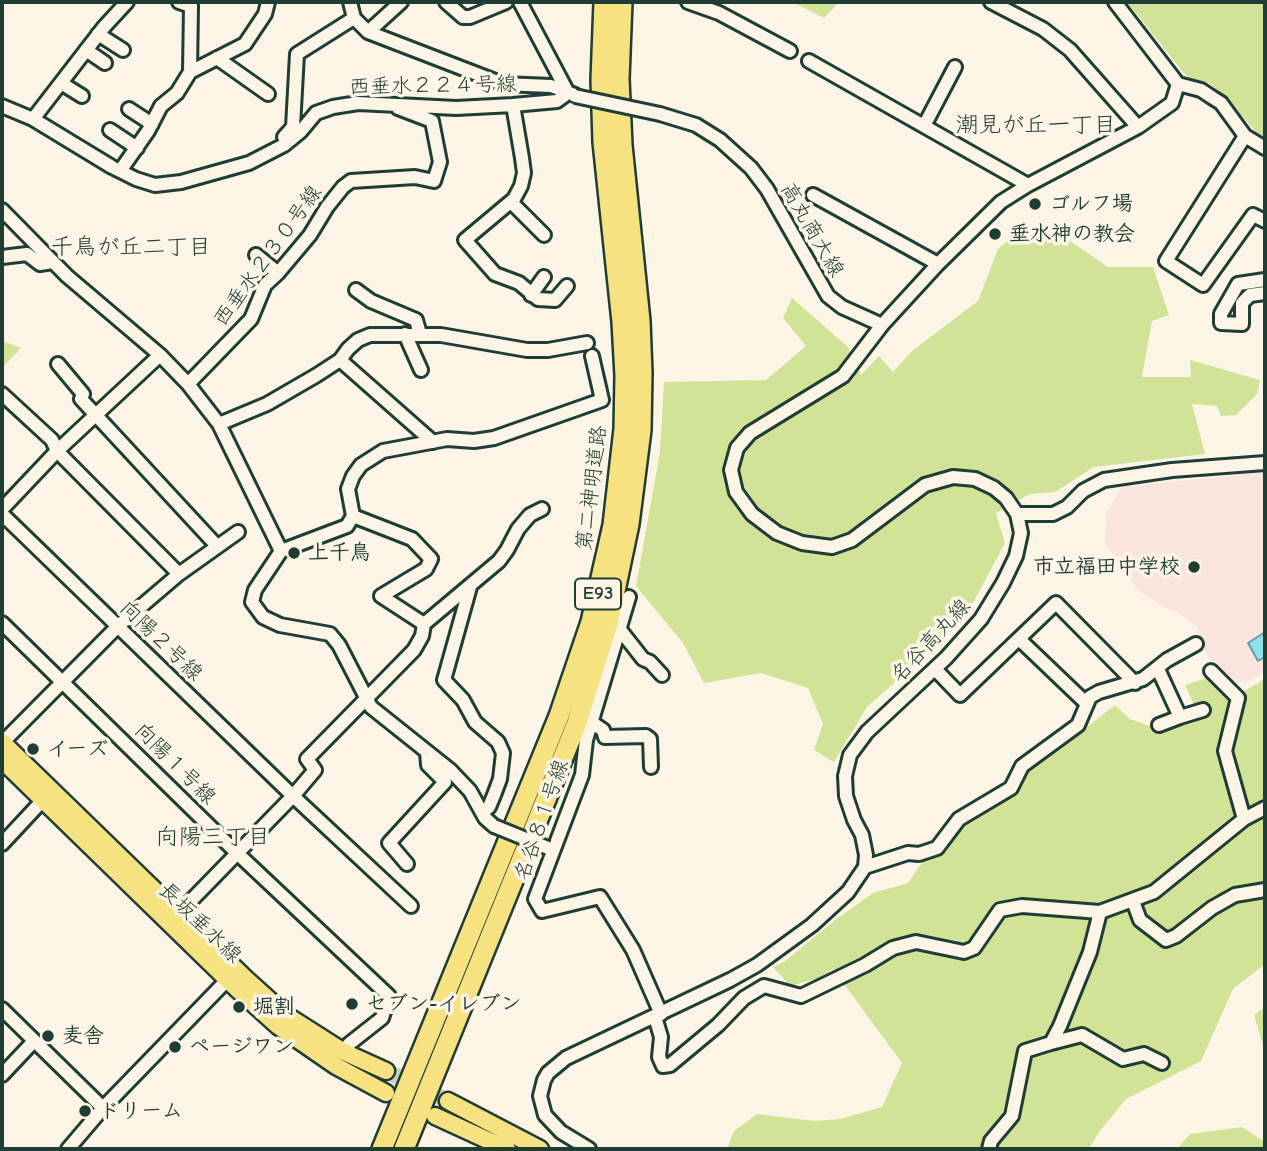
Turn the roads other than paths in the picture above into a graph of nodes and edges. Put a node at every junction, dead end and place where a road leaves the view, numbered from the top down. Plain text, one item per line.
1 (127, 2) edge
2 (179, 2) edge
3 (268, 2) edge
4 (350, 2) edge
5 (401, 2) edge
6 (446, 2) edge
7 (506, 2) edge
8 (520, 2) edge
9 (604, 2) edge
10 (622, 2) edge
11 (688, 2) edge
12 (991, 2) edge
13 (1115, 2) edge
14 (354, 18) junction
15 (368, 33) junction
16 (98, 34) junction
17 (86, 50) junction
18 (123, 50) dead end
19 (790, 51) dead end
20 (217, 58) junction
21 (808, 61) dead end
22 (105, 63) dead end
23 (955, 67) dead end
24 (190, 72) junction
25 (61, 83) junction
26 (1178, 83) junction
27 (268, 94) dead end
28 (571, 94) junction
29 (82, 96) dead end
30 (387, 104) junction
31 (513, 105) junction
32 (2, 106) edge
33 (129, 109) dead end
34 (33, 119) junction
35 (152, 124) junction
36 (923, 126) junction
37 (1138, 127) junction
38 (110, 130) dead end
39 (1245, 136) junction
40 (137, 148) junction
41 (1265, 148) edge
42 (269, 154) junction
43 (120, 171) junction
44 (1028, 185) junction
45 (813, 195) dead end
46 (510, 202) junction
47 (2, 210) edge
48 (1265, 221) edge
49 (544, 235) dead end
50 (256, 255) dead end
51 (2, 257) edge
52 (52, 262) junction
53 (938, 264) junction
54 (278, 273) junction
55 (544, 277) dead end
56 (1265, 281) edge
57 (567, 286) dead end
58 (356, 290) dead end
59 (1265, 293) edge
60 (531, 295) junction
61 (882, 325) junction
62 (405, 334) junction
63 (420, 334) junction
64 (587, 342) dead end
65 (160, 355) junction
66 (592, 356) dead end
67 (340, 360) junction
68 (58, 364) dead end
69 (421, 370) dead end
70 (188, 384) junction
71 (2, 394) edge
72 (96, 414) junction
73 (219, 424) junction
74 (433, 442) junction
75 (57, 451) junction
76 (1265, 463) edge
77 (542, 509) dead end
78 (2, 511) edge
79 (1017, 514) junction
80 (353, 516) junction
81 (238, 531) dead end
82 (217, 546) junction
83 (281, 551) junction
84 (179, 574) junction
85 (470, 587) junction
86 (629, 597) dead end
87 (2, 623) edge
88 (424, 624) junction
89 (118, 626) junction
90 (621, 631) junction
91 (1018, 639) junction
92 (1196, 643) dead end
93 (935, 669) junction
94 (1158, 669) junction
95 (1211, 671) dead end
96 (662, 675) dead end
97 (62, 681) junction
98 (1135, 683) junction
99 (366, 699) junction
100 (1087, 704) junction
101 (1203, 710) dead end
102 (1180, 718) junction
103 (591, 722) junction
104 (1159, 725) dead end
105 (2, 743) edge
106 (427, 752) junction
107 (2, 760) edge
108 (651, 767) dead end
109 (293, 796) junction
110 (43, 800) junction
111 (1265, 808) edge
112 (482, 813) junction
113 (1244, 819) junction
114 (2, 844) edge
115 (551, 848) junction
116 (237, 853) junction
117 (407, 864) dead end
118 (865, 867) junction
119 (1262, 893) edge
120 (1133, 901) junction
121 (411, 906) dead end
122 (1100, 912) junction
123 (178, 914) junction
124 (232, 975) junction
125 (2, 1009) edge
126 (658, 1015) junction
127 (34, 1041) junction
128 (1051, 1043) junction
129 (344, 1052) junction
130 (1162, 1063) dead end
131 (386, 1072) tunnel mouth
132 (2, 1075) edge
133 (386, 1093) dead end
134 (447, 1101) tunnel mouth
135 (103, 1108) junction
136 (435, 1116) tunnel mouth
137 (73, 1145) edge
138 (88, 1149) edge
139 (382, 1149) edge
140 (404, 1149) edge
141 (507, 1149) edge
142 (540, 1149) edge
143 (589, 1149) edge
144 (989, 1149) edge

1 - 16 street
2 - 24 street
3 - 20 street
4 - 14 street
5 - 15 street
6 - 7 street
8 - 28 street
9 - 139 highway, 第二神明道路 / E93
10 - 140 highway, 第二神明道路 / E93
11 - 19 street
12 - 37 street
13 - 26 street
14 - 15 street
14 - 42 street
15 - 28 street, 高丸商大線
16 - 17 street
16 - 18 street
17 - 22 street
17 - 25 street
20 - 24 street
20 - 27 street
21 - 36 street
23 - 36 street
24 - 35 street
25 - 29 street
25 - 34 street
26 - 37 street
26 - 39 street
28 - 31 street, 西垂水２２４号線
28 - 61 street, 高丸商大線, bridge
30 - 31 street, 西垂水２２４号線
30 - 42 street, 西垂水２２４号線
30 - 54 street, 西垂水２３０号線
31 - 46 street
32 - 34 street, 西垂水２２４号線
33 - 35 street
34 - 43 street, 西垂水２２４号線
35 - 40 street
36 - 44 street
37 - 44 street
38 - 40 street
39 - 41 street
39 - 48 street
40 - 43 street
42 - 43 street, 西垂水２２４号線
44 - 53 street
45 - 53 street
46 - 49 street
46 - 60 street
47 - 52 street
50 - 54 street
51 - 52 street
52 - 65 street
53 - 61 street
54 - 70 street, 西垂水２３０号線
55 - 60 street
56 - 59 street
57 - 60 street
58 - 63 street
61 - 79 street
62 - 63 street
62 - 67 street
62 - 69 street
63 - 64 street
65 - 70 street
65 - 72 street
66 - 74 street
67 - 73 street
67 - 74 street
68 - 72 street
70 - 73 street
71 - 75 street
72 - 75 street
72 - 82 street
73 - 83 street
74 - 80 street
75 - 78 street
75 - 84 street
76 - 79 street
77 - 85 street
78 - 89 street, 向陽２号線
79 - 93 street, 名谷高丸線
80 - 83 street
80 - 88 street
81 - 82 street
82 - 84 street
83 - 99 street
84 - 89 street
85 - 88 street
85 - 112 street
86 - 90 street, 名谷８１号線
87 - 97 street, 向陽１号線
88 - 99 street
89 - 97 street
89 - 109 street, 向陽２号線
90 - 96 street
90 - 103 street, 名谷８１号線
91 - 93 street
91 - 98 street
91 - 100 street
92 - 94 street
93 - 118 street, 名谷高丸線
94 - 98 street
94 - 102 street
95 - 113 street
97 - 105 street
97 - 116 street, 向陽１号線
98 - 100 street
99 - 106 street
99 - 109 street
100 - 118 street
101 - 102 street
102 - 104 street
103 - 108 street
103 - 115 street, 名谷８１号線
105 - 123 main road, 長坂垂水線
106 - 112 street
106 - 117 street
107 - 110 main road, 長坂垂水線
109 - 116 street
109 - 121 street, 向陽２号線
110 - 114 street
110 - 124 main road, 長坂垂水線
111 - 113 street
112 - 115 street, bridge
113 - 120 street
115 - 126 street, 名谷８１号線
116 - 123 street
116 - 129 street, 向陽１号線
118 - 126 street
119 - 120 street
120 - 122 street
122 - 126 street, 名谷８１号線
122 - 128 street
123 - 124 main road, 長坂垂水線
124 - 129 main road, 長坂垂水線
124 - 133 main road, 長坂垂水線
124 - 135 street
125 - 127 street
126 - 143 street
127 - 132 street
127 - 135 street
128 - 130 street
128 - 144 street
129 - 131 main road, 長坂垂水線
134 - 142 main road
135 - 137 street
136 - 141 main road
137 - 138 street

